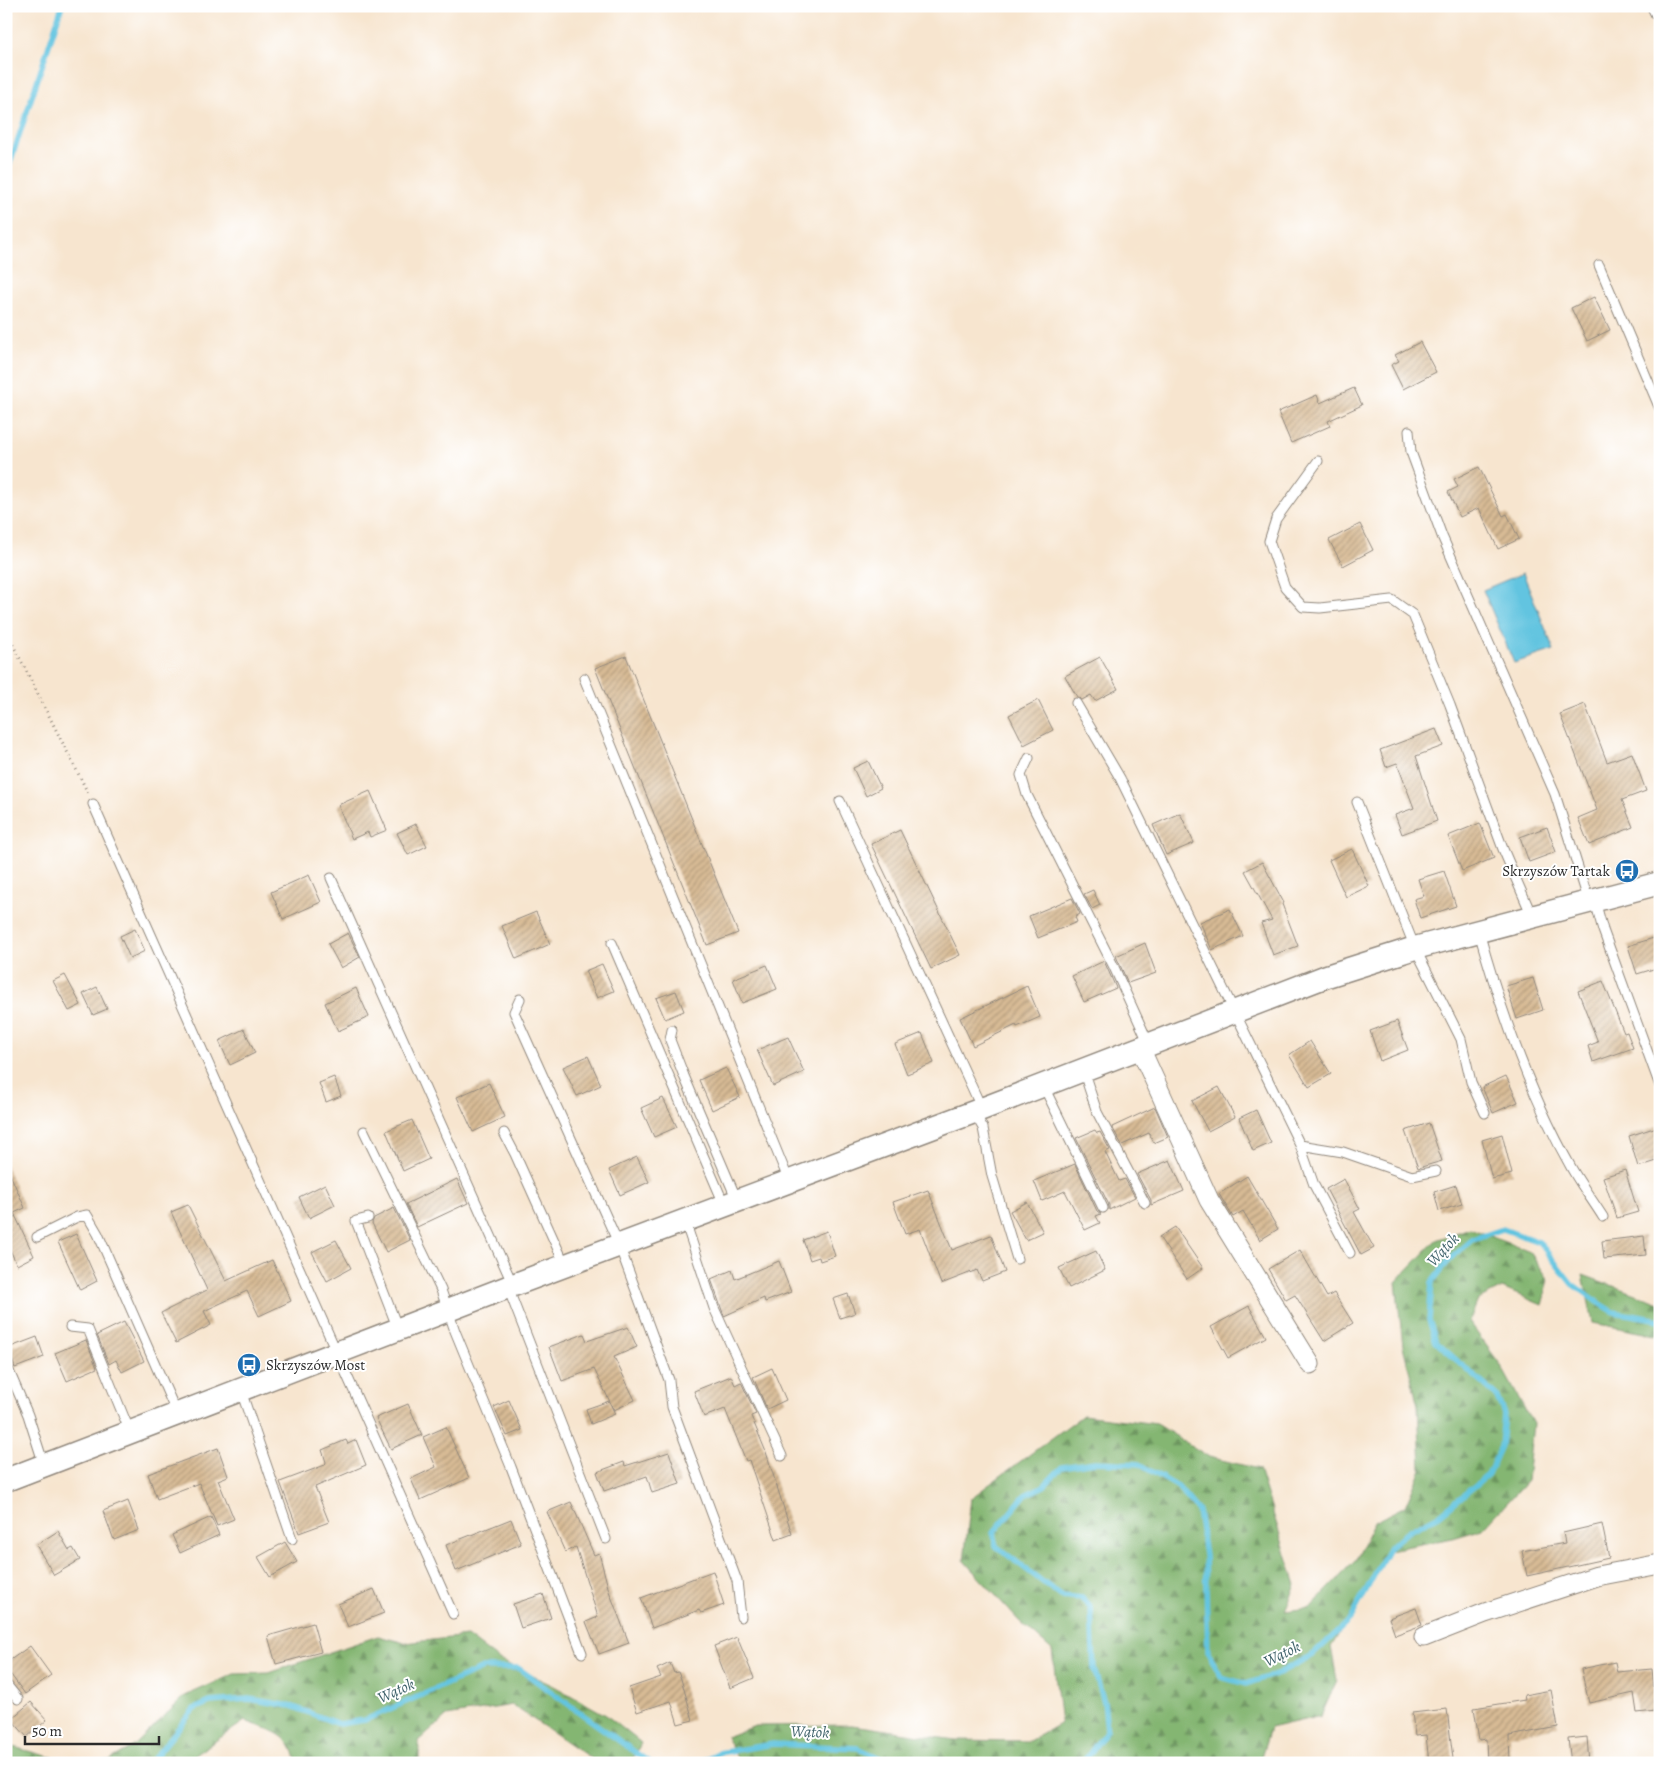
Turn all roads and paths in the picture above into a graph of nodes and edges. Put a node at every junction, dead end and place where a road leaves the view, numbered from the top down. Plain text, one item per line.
1 (1657, 6) edge
2 (1660, 12) edge
3 (1599, 265) dead end
4 (1660, 409) edge
5 (1409, 431) dead end
6 (1318, 461) dead end
7 (6, 631) edge
8 (584, 678) dead end
9 (1076, 703) dead end
10 (1028, 758) dead end
11 (840, 801) dead end
12 (1357, 802) dead end
13 (93, 804) joint
14 (331, 878) dead end
15 (1660, 884) edge
16 (1592, 901) junction
17 (1532, 916) junction
18 (1478, 930) junction
19 (612, 943) dead end
20 (1415, 948) junction
21 (520, 999) dead end
22 (1235, 1011) junction
23 (672, 1030) dead end
24 (1145, 1046) junction
25 (1083, 1070) junction
26 (1043, 1085) junction
27 (1660, 1086) edge
28 (978, 1110) junction
29 (1485, 1113) dead end
30 (364, 1130) dead end
31 (504, 1133) dead end
32 (1300, 1145) junction
33 (1436, 1172) dead end
34 (789, 1181) junction
35 (731, 1202) junction
36 (1145, 1203) dead end
37 (1103, 1208) dead end
38 (1603, 1217) dead end
39 (368, 1218) dead end
40 (684, 1220) junction
41 (37, 1237) dead end
42 (619, 1245) junction
43 (1350, 1253) dead end
44 (1017, 1259) dead end
45 (565, 1266) junction
46 (510, 1286) junction
47 (448, 1310) junction
48 (70, 1327) dead end
49 (398, 1329) junction
50 (338, 1352) junction
51 (6, 1364) edge
52 (1310, 1364) dead end
53 (240, 1390) junction
54 (177, 1414) junction
55 (130, 1432) junction
56 (782, 1456) dead end
57 (44, 1466) junction
58 (6, 1480) edge
59 (292, 1539) dead end
60 (606, 1539) dead end
61 (1660, 1564) edge
62 (453, 1614) dead end
63 (741, 1617) dead end
64 (1424, 1637) dead end
65 (582, 1653) dead end
66 (6, 1684) edge
67 (18, 1700) dead end

1 - 2 street
3 - 4 lane
5 - 16 lane
6 - 17 lane
7 - 13 path
8 - 34 lane
9 - 22 lane
10 - 24 lane
11 - 28 lane
12 - 20 lane
13 - 50 lane
14 - 46 lane
15 - 16 street
16 - 17 street
16 - 27 lane
17 - 18 street
18 - 20 street
18 - 38 lane
19 - 35 lane
20 - 22 street
20 - 29 lane
21 - 42 lane
22 - 24 street
22 - 32 lane
23 - 35 lane
24 - 25 street
24 - 52 street
25 - 26 street
25 - 36 lane
26 - 28 street
26 - 37 lane
28 - 34 street
28 - 44 lane
30 - 47 lane
31 - 45 lane
32 - 33 lane
32 - 43 lane
34 - 35 street
35 - 40 street
39 - 49 lane
40 - 42 street
40 - 56 lane
41 - 54 lane
42 - 45 street
42 - 63 lane
45 - 46 street
46 - 47 street
46 - 60 lane
47 - 49 street
47 - 65 lane
48 - 55 lane
49 - 50 street
50 - 53 street
50 - 62 lane
51 - 57 lane
53 - 54 street
53 - 59 lane
54 - 55 street
55 - 57 street
57 - 58 street
61 - 64 street
66 - 67 lane

